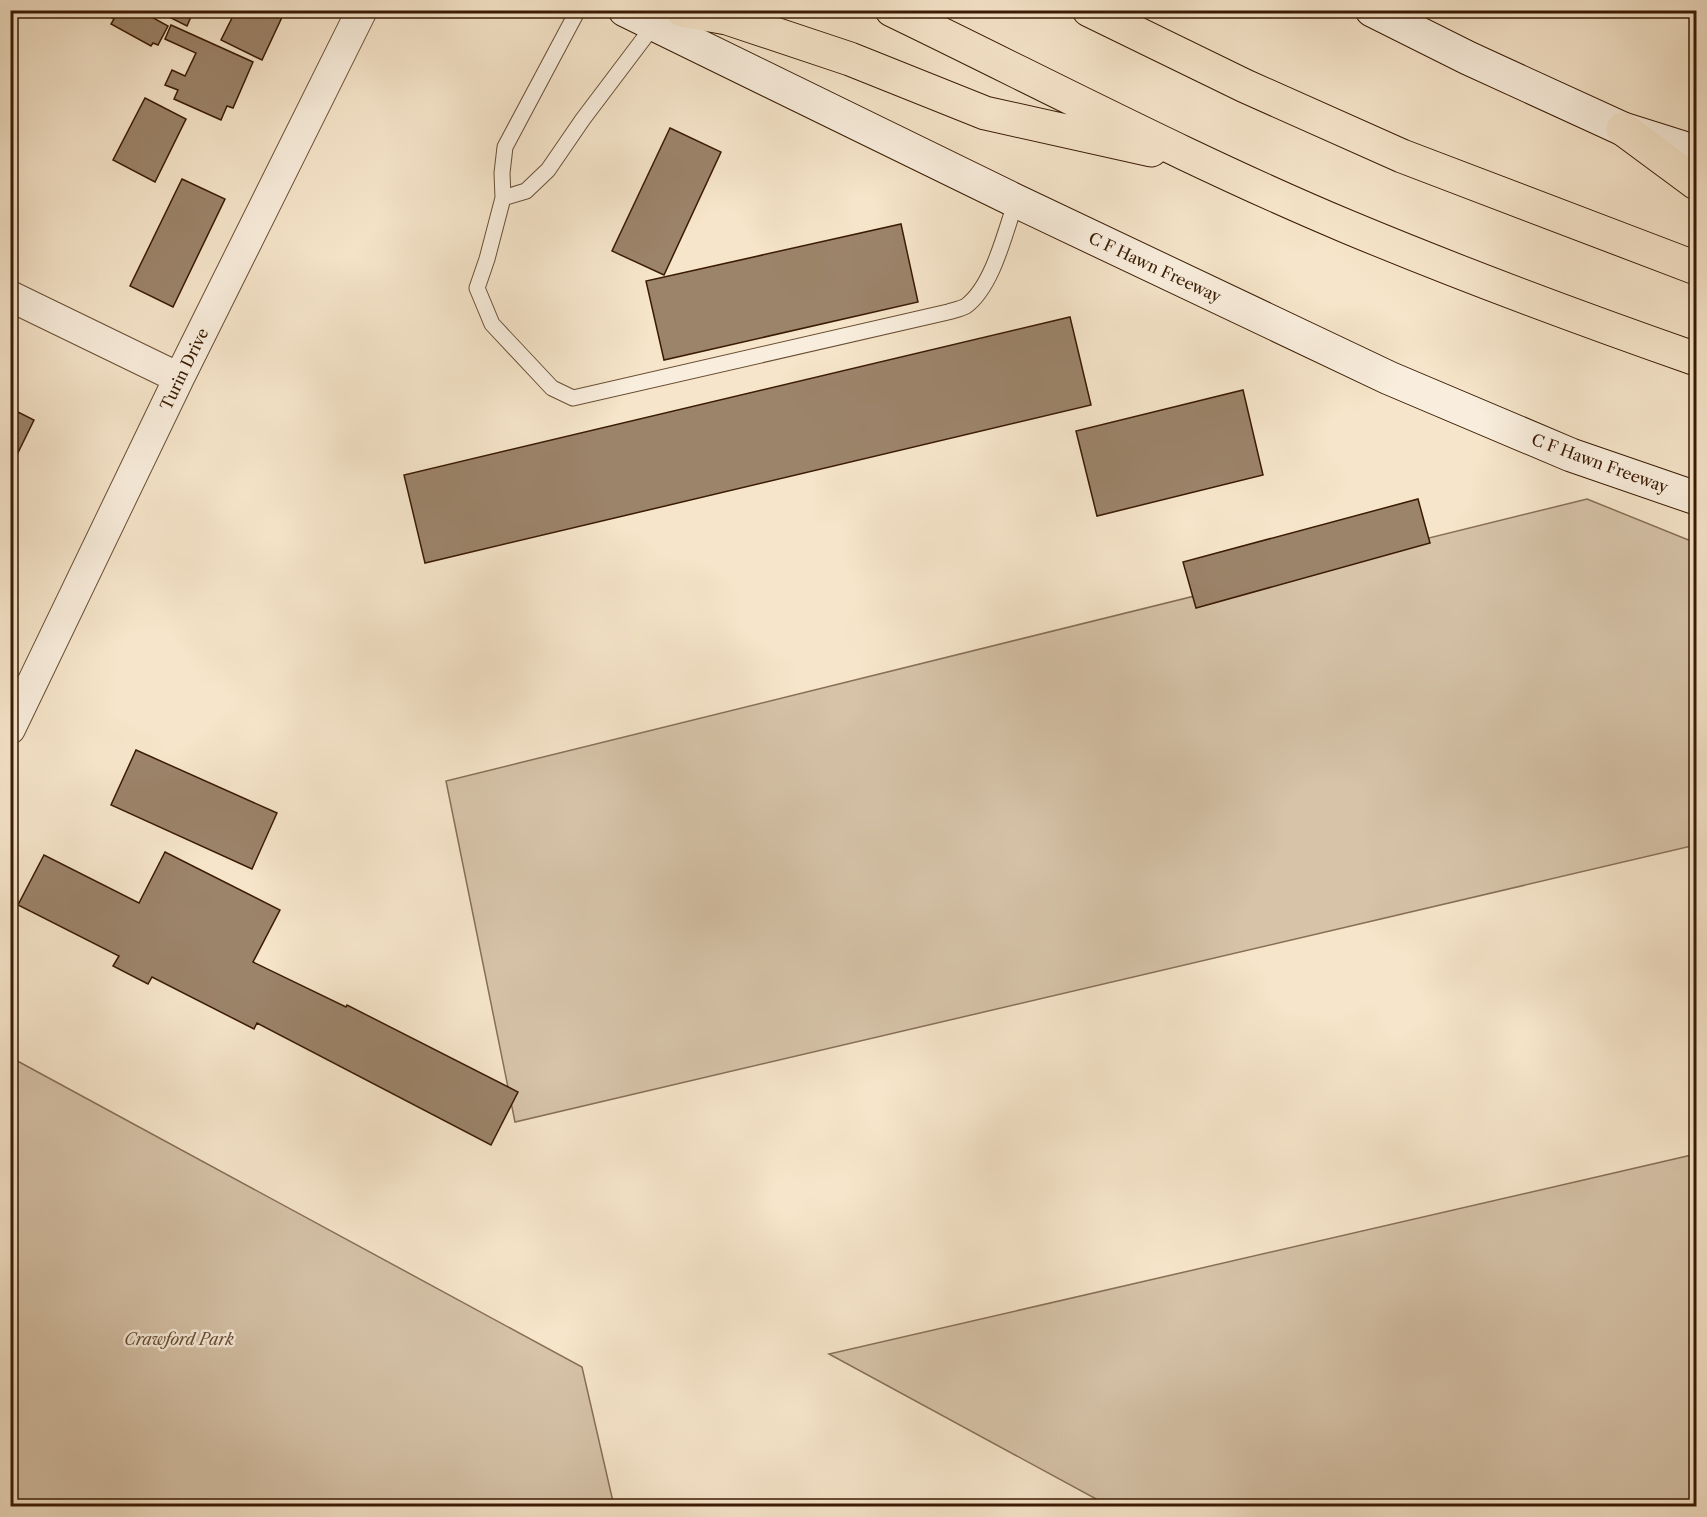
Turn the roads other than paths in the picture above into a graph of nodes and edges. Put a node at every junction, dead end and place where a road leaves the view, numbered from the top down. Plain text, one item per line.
1 (362, 10) edge
2 (578, 10) edge
3 (625, 10) edge
4 (892, 10) edge
5 (1089, 10) edge
6 (1372, 10) edge
7 (668, 18) edge
8 (1623, 129) junction
9 (1696, 152) edge
10 (1204, 162) junction
11 (1696, 183) edge
12 (503, 198) junction
13 (1016, 201) junction
14 (1696, 268) edge
15 (10, 296) edge
16 (1696, 359) edge
17 (179, 378) junction
18 (1696, 498) edge
19 (10, 729) edge

1 - 17 street, Turin Drive
2 - 12 lane
3 - 7 main road, C F Hawn Freeway
4 - 10 highway
5 - 14 highway
6 - 8 main road
7 - 10 highway
7 - 12 lane
7 - 13 main road, C F Hawn Freeway
8 - 9 main road
8 - 11 highway
10 - 16 highway
12 - 13 lane
13 - 18 main road, C F Hawn Freeway
15 - 17 street
17 - 19 street, Turin Drive

